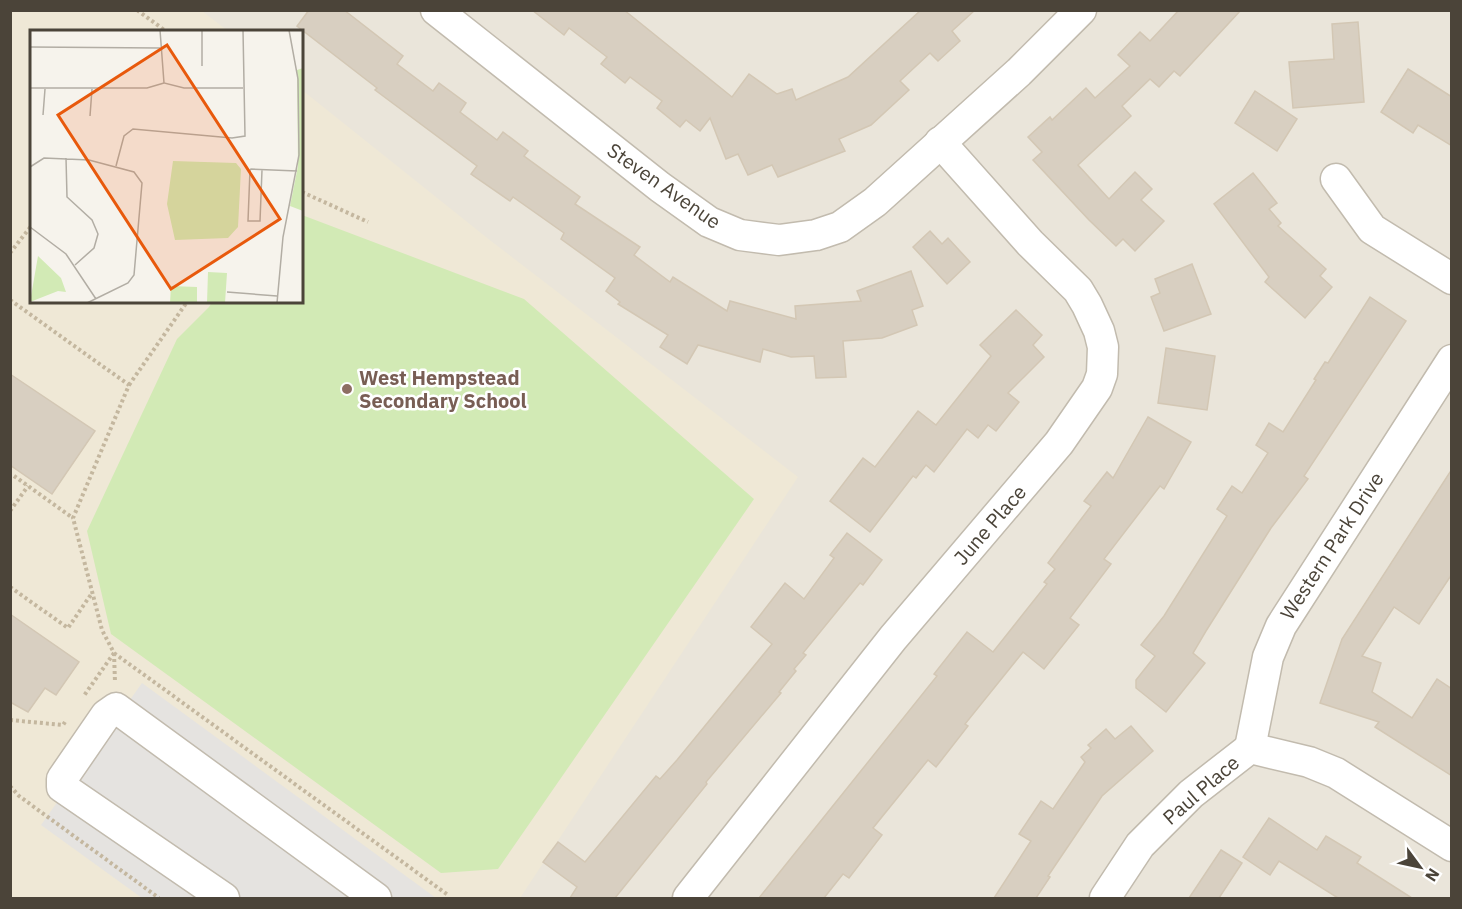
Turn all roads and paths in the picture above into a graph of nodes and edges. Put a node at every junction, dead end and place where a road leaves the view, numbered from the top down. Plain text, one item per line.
1 (137, 10) edge
2 (436, 10) edge
3 (1081, 10) edge
4 (164, 30) edge
5 (940, 142) junction
6 (1336, 179) dead end
7 (303, 192) edge
8 (368, 222) dead end
9 (30, 228) edge
10 (10, 253) edge
11 (1452, 279) edge
12 (10, 300) edge
13 (186, 303) edge
14 (1452, 360) edge
15 (129, 385) junction
16 (14, 476) dead end
17 (28, 486) junction
18 (10, 511) edge
19 (74, 518) junction
20 (10, 587) edge
21 (92, 593) junction
22 (114, 653) junction
23 (82, 698) dead end
24 (70, 716) dead end
25 (10, 720) edge
26 (1250, 748) junction
27 (10, 786) edge
28 (1452, 846) edge
29 (448, 895) dead end
30 (159, 898) edge
31 (224, 898) edge
32 (376, 898) edge
33 (688, 898) edge
34 (1105, 898) edge

1 - 4 path
2 - 5 street, Steven Avenue
3 - 5 street, Steven Avenue
5 - 33 street, June Place
6 - 11 street
7 - 8 path
9 - 10 path
12 - 15 path
13 - 15 path
14 - 26 street, Western Park Drive
15 - 19 path
16 - 17 path
17 - 18 path
17 - 19 path
19 - 21 path
20 - 21 path
21 - 22 path
22 - 23 path
22 - 29 path
24 - 25 path
26 - 28 street, Paul Place
26 - 34 street, Paul Place
27 - 30 path
31 - 32 street

